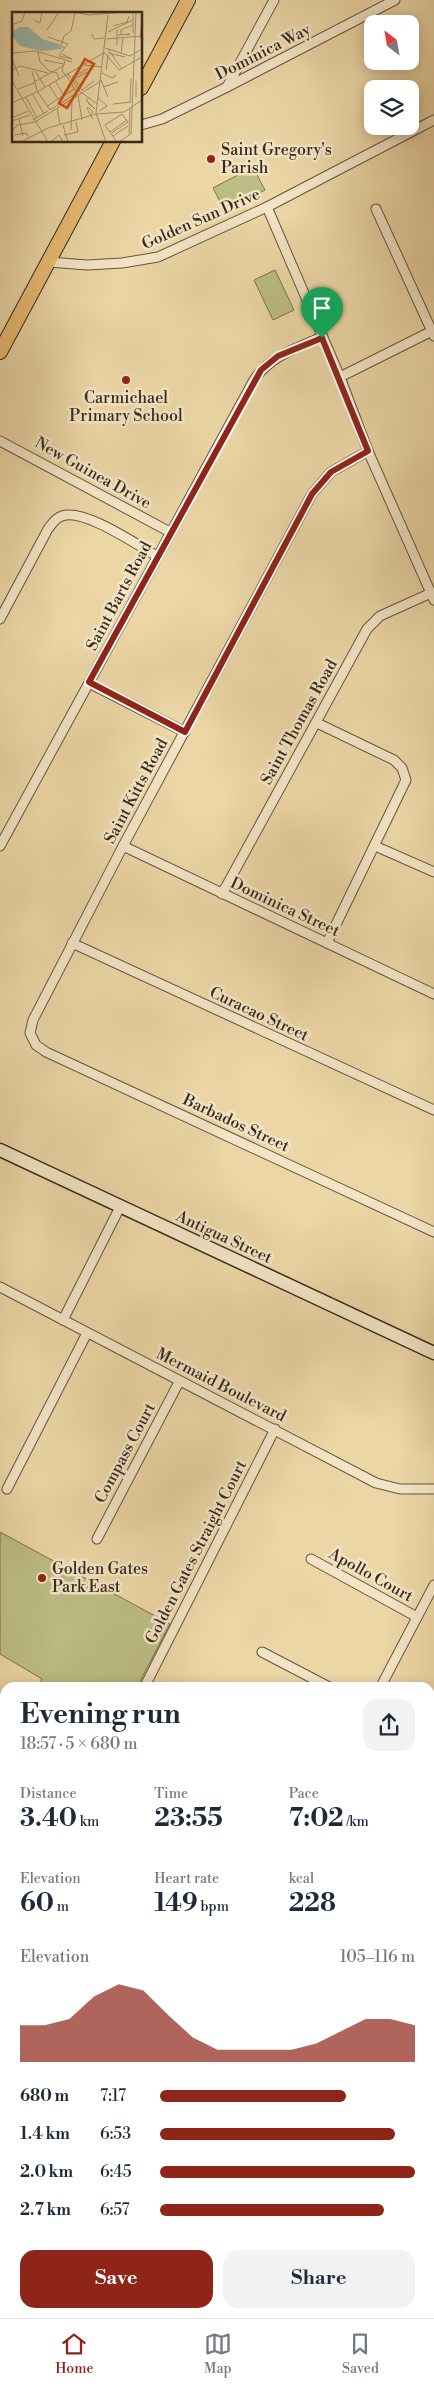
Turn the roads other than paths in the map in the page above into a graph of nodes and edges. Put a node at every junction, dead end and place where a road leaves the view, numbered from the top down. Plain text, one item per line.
1 (188, 0) edge
2 (274, 0) edge
3 (395, 0) edge
4 (142, 86) edge
5 (227, 88) junction
6 (434, 120) edge
7 (142, 125) edge
8 (112, 142) edge
9 (267, 207) junction
10 (376, 209) dead end
11 (49, 262) junction
12 (433, 332) edge
13 (322, 338) junction
14 (0, 352) edge
15 (340, 377) junction
16 (0, 441) edge
17 (368, 451) junction
18 (170, 532) junction
19 (157, 556) junction
20 (432, 597) edge
21 (0, 619) edge
22 (89, 682) junction
23 (317, 722) junction
24 (185, 732) junction
25 (0, 846) edge
26 (123, 846) junction
27 (375, 846) junction
28 (434, 872) edge
29 (222, 894) junction
30 (72, 943) junction
31 (327, 943) junction
32 (434, 994) edge
33 (30, 1036) joint
34 (433, 1107) edge
35 (0, 1150) edge
36 (120, 1207) junction
37 (434, 1232) edge
38 (0, 1287) edge
39 (63, 1320) junction
40 (87, 1334) junction
41 (434, 1353) edge
42 (179, 1382) junction
43 (275, 1429) junction
44 (7, 1489) dead end
45 (434, 1489) edge
46 (97, 1539) dead end
47 (311, 1559) dead end
48 (434, 1584) edge
49 (417, 1617) junction
50 (262, 1652) dead end
51 (147, 1682) edge
52 (320, 1682) edge
53 (383, 1682) edge

1 - 4 main road
2 - 5 street
3 - 5 street, Dominica Way
5 - 7 street, Dominica Way
6 - 9 street, Golden Sun Drive
8 - 11 main road
9 - 11 street, Golden Sun Drive
9 - 13 street
10 - 12 street
11 - 14 main road
12 - 15 street
13 - 15 street
13 - 18 street, Saint Barts Road
15 - 17 street
16 - 18 street, New Guinea Drive
17 - 20 street
17 - 24 street, Saint Kitts Road
18 - 19 street, Saint Barts Road
19 - 21 street
19 - 22 street, Saint Barts Road
20 - 23 street, Saint Thomas Road
22 - 24 street
22 - 25 street, Saint Barts Road
23 - 27 street
23 - 29 street, Saint Thomas Road
24 - 26 street, Saint Kitts Road
26 - 29 street, Dominica Street
26 - 30 street, Saint Kitts Road
27 - 28 street
27 - 31 street
29 - 31 street, Dominica Street
30 - 33 street, Saint Kitts Road
30 - 34 street, Curacao Street
31 - 32 street, Dominica Street
33 - 37 street, Barbados Street
35 - 36 street, Antigua Street
36 - 39 street
36 - 41 street, Antigua Street
38 - 39 street, Mermaid Boulevard
39 - 40 street, Mermaid Boulevard
40 - 42 street, Mermaid Boulevard
40 - 44 street
42 - 43 street, Mermaid Boulevard
42 - 46 street, Compass Court
43 - 45 street, Mermaid Boulevard
43 - 51 street, Golden Gates Straight Court
47 - 49 street, Apollo Court
48 - 49 street
49 - 53 street
50 - 52 street

